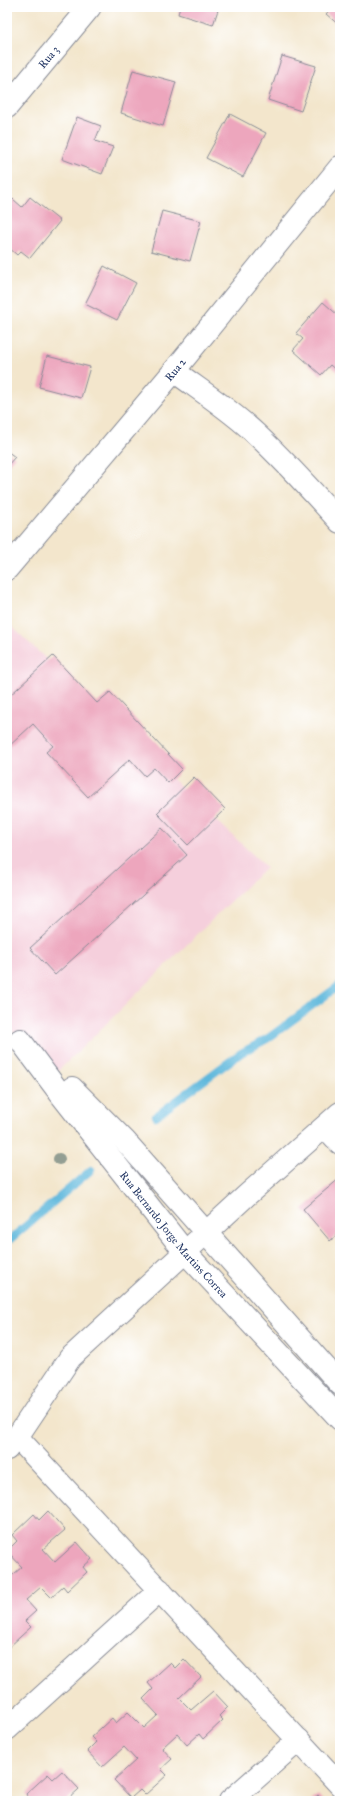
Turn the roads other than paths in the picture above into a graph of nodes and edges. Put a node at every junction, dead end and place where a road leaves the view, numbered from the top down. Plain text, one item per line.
1 (90, 7) edge
2 (7, 107) edge
3 (340, 167) edge
4 (174, 371) junction
5 (340, 522) edge
6 (7, 569) edge
7 (14, 1033) edge
8 (333, 1120) edge
9 (340, 1143) edge
10 (206, 1233) junction
11 (186, 1252) junction
12 (340, 1384) edge
13 (340, 1419) edge
14 (12, 1443) edge
15 (160, 1590) junction
16 (7, 1729) edge
17 (299, 1740) junction
18 (340, 1785) edge
19 (230, 1801) edge

1 - 2 street, Rua 3
3 - 4 street, Rua 2
4 - 5 street
4 - 6 street, Rua 2
7 - 10 street, Rua Bernardo Jorge Martins Correa
7 - 11 street, Rua Bernardo Jorge Martins Correa
8 - 9 street
8 - 10 street
10 - 11 street
10 - 12 street, Rua Bernardo Jorge Martins Correa
11 - 13 street, Rua Bernardo Jorge Martins Correa
11 - 14 street
14 - 15 street
15 - 16 street
15 - 17 street
17 - 18 street
17 - 19 street

